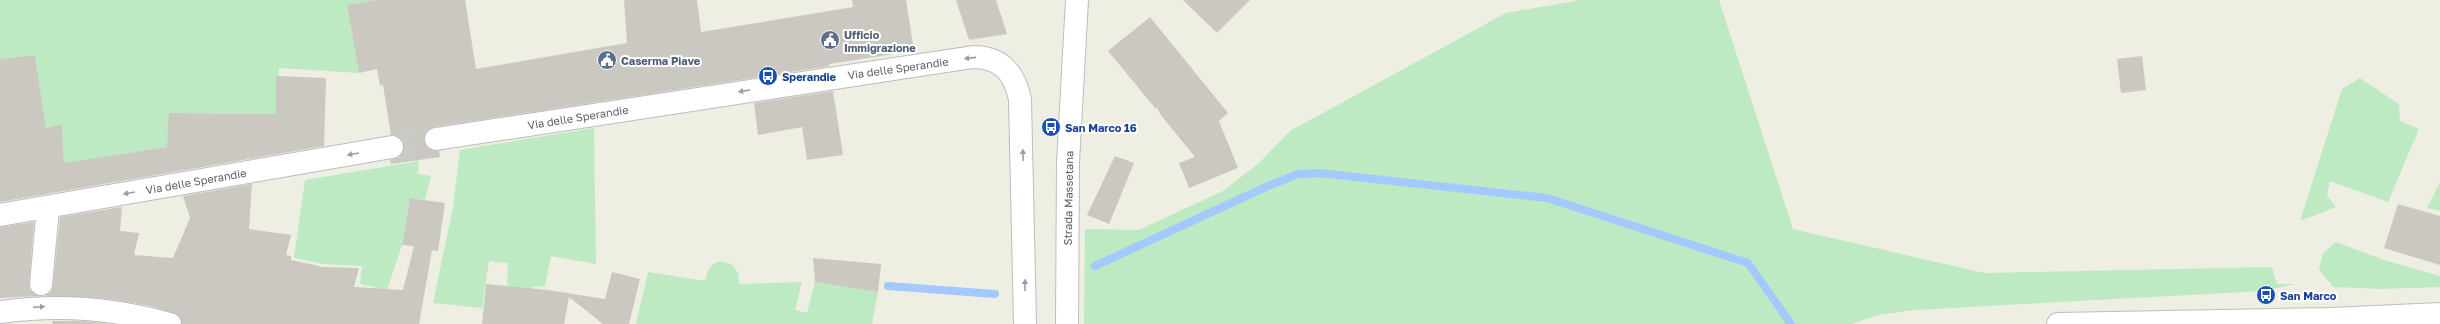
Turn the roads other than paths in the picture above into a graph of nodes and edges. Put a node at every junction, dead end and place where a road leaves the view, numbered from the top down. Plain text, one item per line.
1 (1077, 0) edge
2 (436, 139) tunnel mouth
3 (392, 147) tunnel mouth
4 (48, 208) junction
5 (0, 215) edge
6 (41, 284) dead end
7 (0, 312) edge
8 (2440, 314) edge
9 (170, 324) edge
10 (1025, 324) edge
11 (1067, 324) edge
12 (2058, 324) edge

1 - 11 street, Strada Massetana
10 -> 2 street, Via delle Sperandie
3 -> 4 street, Via delle Sperandie
4 - 5 street, Via delle Sperandie
4 - 6 street
7 -> 9 street
8 - 12 street

